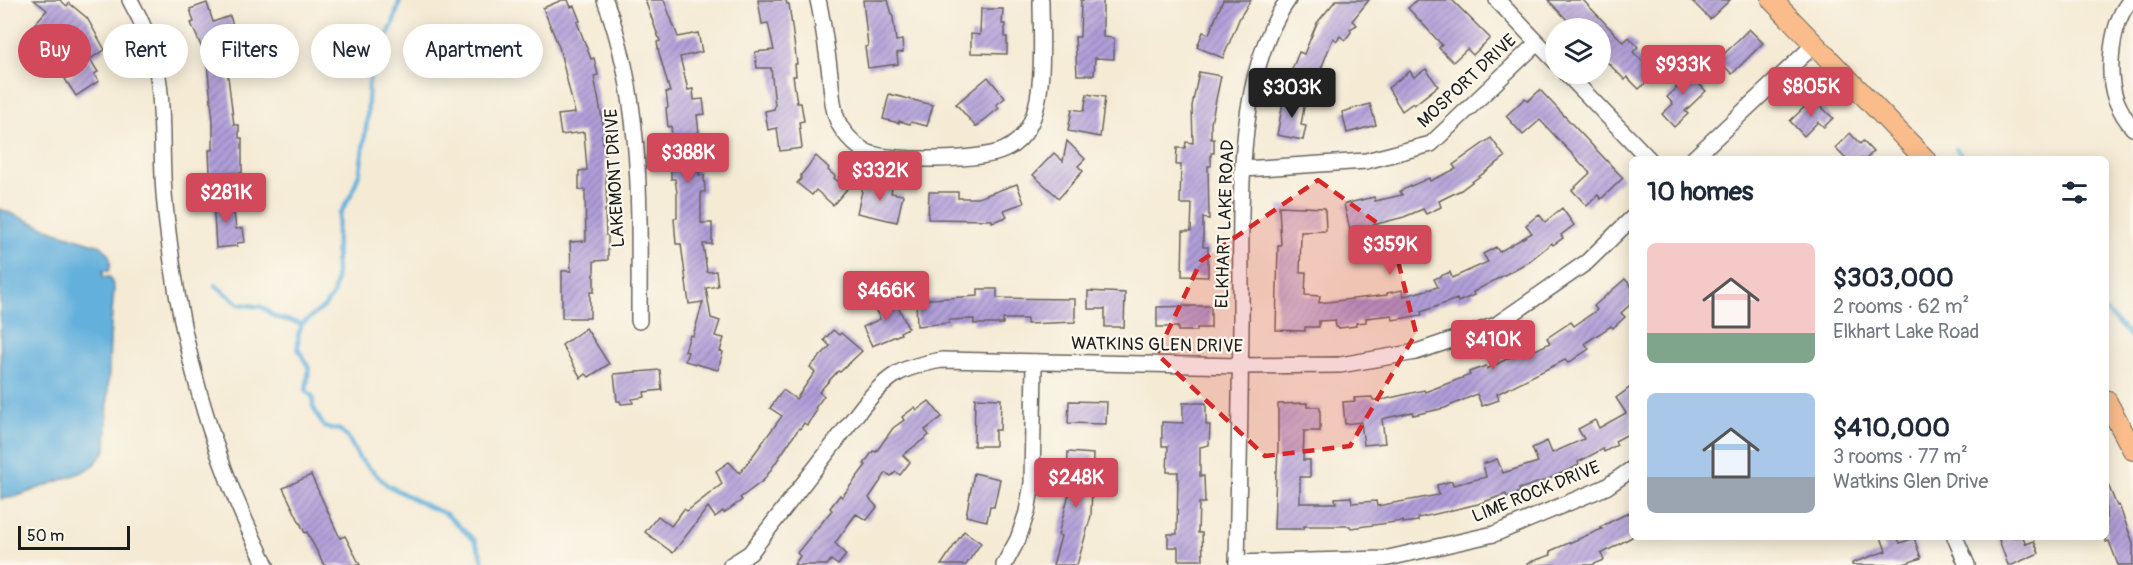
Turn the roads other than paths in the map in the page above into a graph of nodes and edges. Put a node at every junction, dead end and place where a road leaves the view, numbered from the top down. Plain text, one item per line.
1 (129, 0) edge
2 (605, 0) edge
3 (818, 0) edge
4 (1041, 0) edge
5 (1288, 0) edge
6 (1497, 0) edge
7 (1772, 0) edge
8 (2131, 0) edge
9 (1537, 43) junction
10 (1815, 44) junction
11 (1545, 51) edge
12 (1577, 84) edge
13 (2133, 128) edge
14 (1646, 156) edge
15 (1696, 156) edge
16 (1922, 156) edge
17 (1243, 169) junction
18 (1629, 221) edge
19 (639, 321) dead end
20 (1034, 362) junction
21 (1241, 366) junction
22 (2109, 406) edge
23 (2133, 450) edge
24 (1629, 471) edge
25 (1956, 540) edge
26 (1237, 564) edge
27 (266, 565) edge
28 (731, 565) edge
29 (1004, 565) edge
30 (1968, 565) edge

1 - 27 street
2 - 19 street, LAKEMONT DRIVE
3 - 4 street
5 - 17 street, ELKHART LAKE ROAD
6 - 9 street
7 - 10 main road
8 - 13 street
9 - 11 street
9 - 17 street, MOSPORT DRIVE
10 - 15 street
10 - 16 main road
12 - 14 street
17 - 21 street, ELKHART LAKE ROAD
18 - 21 street, WATKINS GLEN DRIVE
20 - 21 street, WATKINS GLEN DRIVE
20 - 28 street, WATKINS GLEN DRIVE
20 - 29 street
21 - 26 street, ELKHART LAKE ROAD
22 - 23 main road
24 - 26 street, LIME ROCK DRIVE
25 - 30 street

